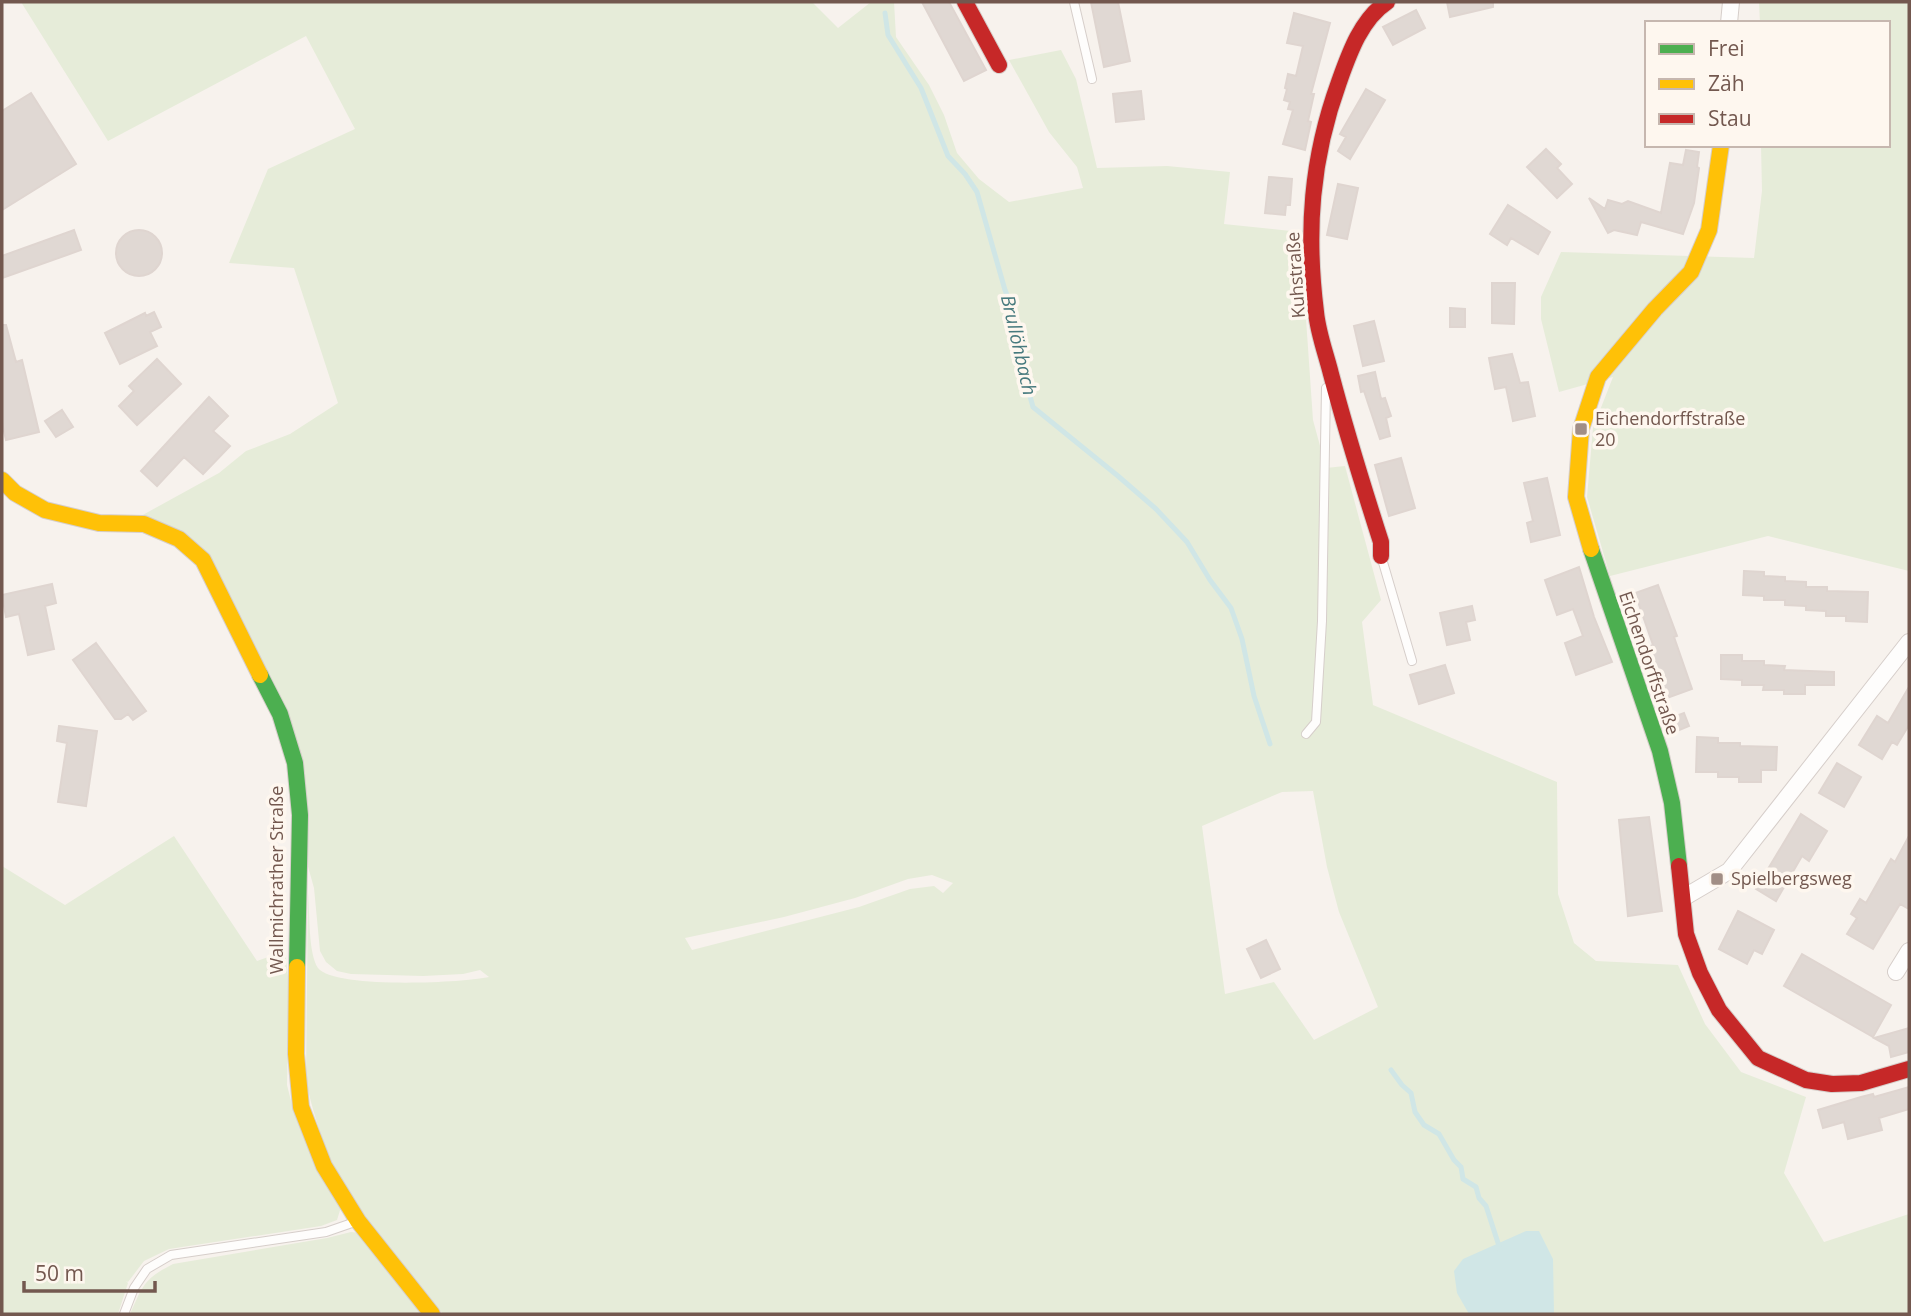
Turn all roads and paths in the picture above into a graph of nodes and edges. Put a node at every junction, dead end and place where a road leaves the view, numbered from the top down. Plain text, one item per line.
1 (965, 2) edge
2 (1074, 2) edge
3 (1387, 2) edge
4 (1731, 2) edge
5 (1729, 21) edge
6 (999, 65) dead end
7 (1092, 79) dead end
8 (1721, 147) edge
9 (1326, 354) junction
10 (2, 480) edge
11 (1381, 556) joint
12 (1909, 642) edge
13 (1412, 660) dead end
14 (1306, 734) dead end
15 (1683, 898) junction
16 (1909, 951) edge
17 (1896, 972) dead end
18 (1909, 1069) edge
19 (358, 1221) junction
20 (124, 1314) edge
21 (432, 1314) edge

1 - 6 street
2 - 7 lane
3 - 9 street, Kuhstraße
4 - 5 street
8 - 15 street, Eichendorffstraße
9 - 11 street, Kuhstraße
9 - 14 lane
10 - 19 street, Wallmichrather Straße
11 - 13 lane
12 - 15 street
15 - 18 street, Eichendorffstraße
16 - 17 street
19 - 20 lane
19 - 21 street, Wallmichrather Straße

